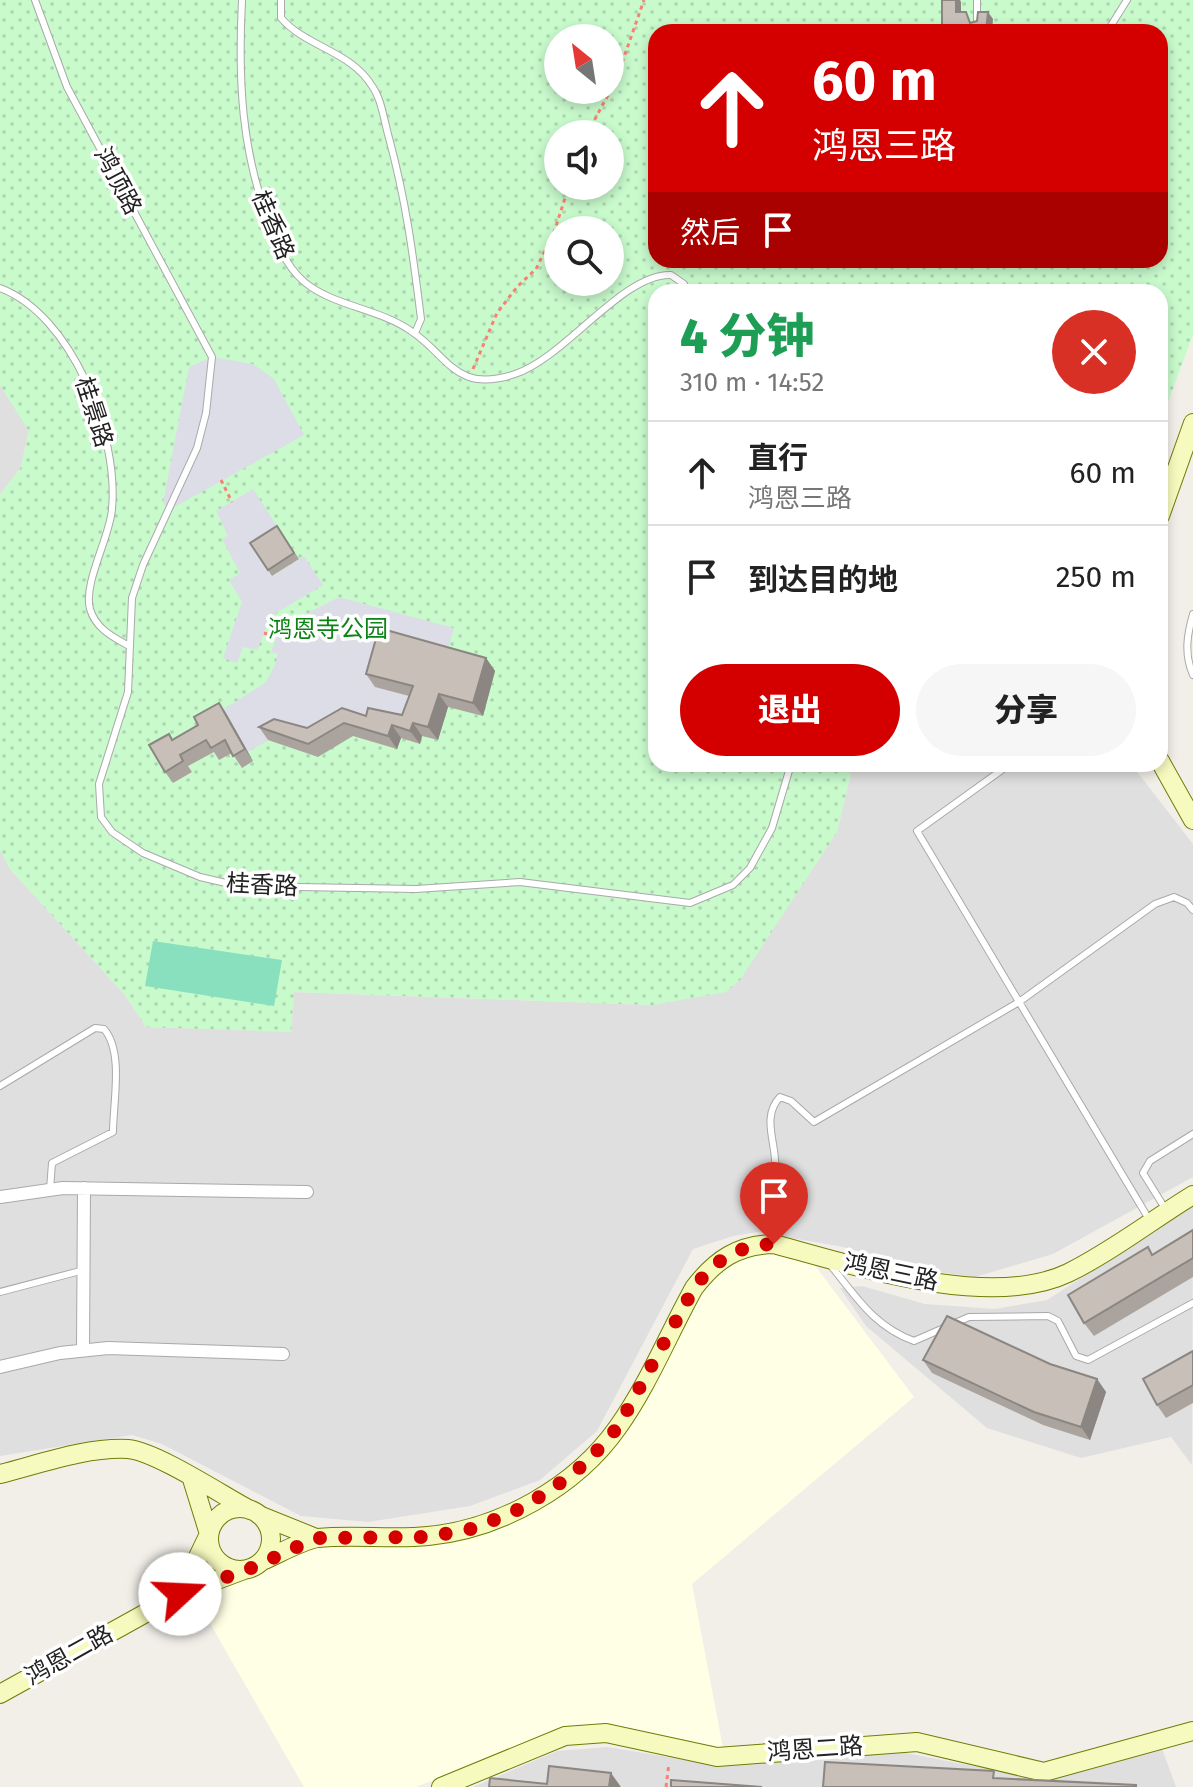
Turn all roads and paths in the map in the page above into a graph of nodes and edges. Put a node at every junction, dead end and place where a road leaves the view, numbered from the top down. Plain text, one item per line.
1 (35, 0) edge
2 (242, 0) edge
3 (281, 0) edge
4 (644, 0) edge
5 (977, 0) edge
6 (1127, 0) edge
7 (977, 24) edge
8 (1112, 24) edge
9 (595, 120) edge
10 (564, 200) edge
11 (684, 284) edge
12 (0, 288) edge
13 (415, 333) junction
14 (212, 357) joint
15 (470, 376) junction
16 (1193, 423) edge
17 (221, 480) dead end
18 (1168, 493) edge
19 (232, 502) dead end
20 (1193, 614) edge
21 (264, 633) dead end
22 (276, 637) dead end
23 (129, 646) junction
24 (1193, 675) edge
25 (789, 772) edge
26 (999, 772) edge
27 (1166, 772) edge
28 (1193, 820) edge
29 (1193, 910) edge
30 (1019, 1002) junction
31 (0, 1086) edge
32 (1193, 1134) edge
33 (775, 1170) dead end
34 (84, 1188) junction
35 (50, 1190) junction
36 (307, 1192) dead end
37 (1193, 1195) edge
38 (0, 1197) edge
39 (1167, 1211) junction
40 (1150, 1221) junction
41 (825, 1258) junction
42 (84, 1270) junction
43 (0, 1292) edge
44 (1193, 1303) edge
45 (83, 1350) junction
46 (283, 1354) dead end
47 (0, 1367) edge
48 (0, 1474) edge
49 (192, 1479) junction
50 (254, 1512) junction
51 (209, 1534) junction
52 (316, 1538) junction
53 (262, 1561) junction
54 (244, 1570) junction
55 (180, 1594) junction
56 (0, 1694) edge
57 (1193, 1731) edge
58 (672, 1747) junction
59 (441, 1787) edge
60 (666, 1787) edge

1 - 14 lane, 鸿顶路
2 - 13 lane, 桂香路
3 - 13 lane
4 - 9 path
5 - 7 lane
6 - 8 lane
10 - 15 path
11 - 15 lane
12 - 23 lane, 桂景路
13 - 15 lane, 桂香路
14 - 23 lane, 桂香路
16 - 18 street
17 - 19 path
20 - 24 lane
21 - 22 path
23 - 25 lane, 桂香路
26 - 30 lane
27 - 28 street
29 - 30 lane
30 - 33 lane
30 - 40 lane
31 - 35 lane
32 - 39 lane
34 - 35 street
34 - 36 street
34 - 42 street
35 - 38 street
37 - 39 street, 鸿恩三路
39 - 40 street, 鸿恩三路
40 - 41 street, 鸿恩三路
41 - 44 lane
41 - 52 street, 鸿恩三路
42 - 43 lane
42 - 45 street
45 - 46 street
45 - 47 street
48 - 49 street
49 - 50 street
49 - 51 street
50 - 51 street
50 - 52 street
50 - 53 street
51 - 54 street
51 - 55 street
52 - 53 street
53 - 54 street
54 - 55 street, 鸿恩二路
55 - 56 street, 鸿恩二路
57 - 58 street, 鸿恩二路
58 - 59 street, 鸿恩二路
58 - 60 path

